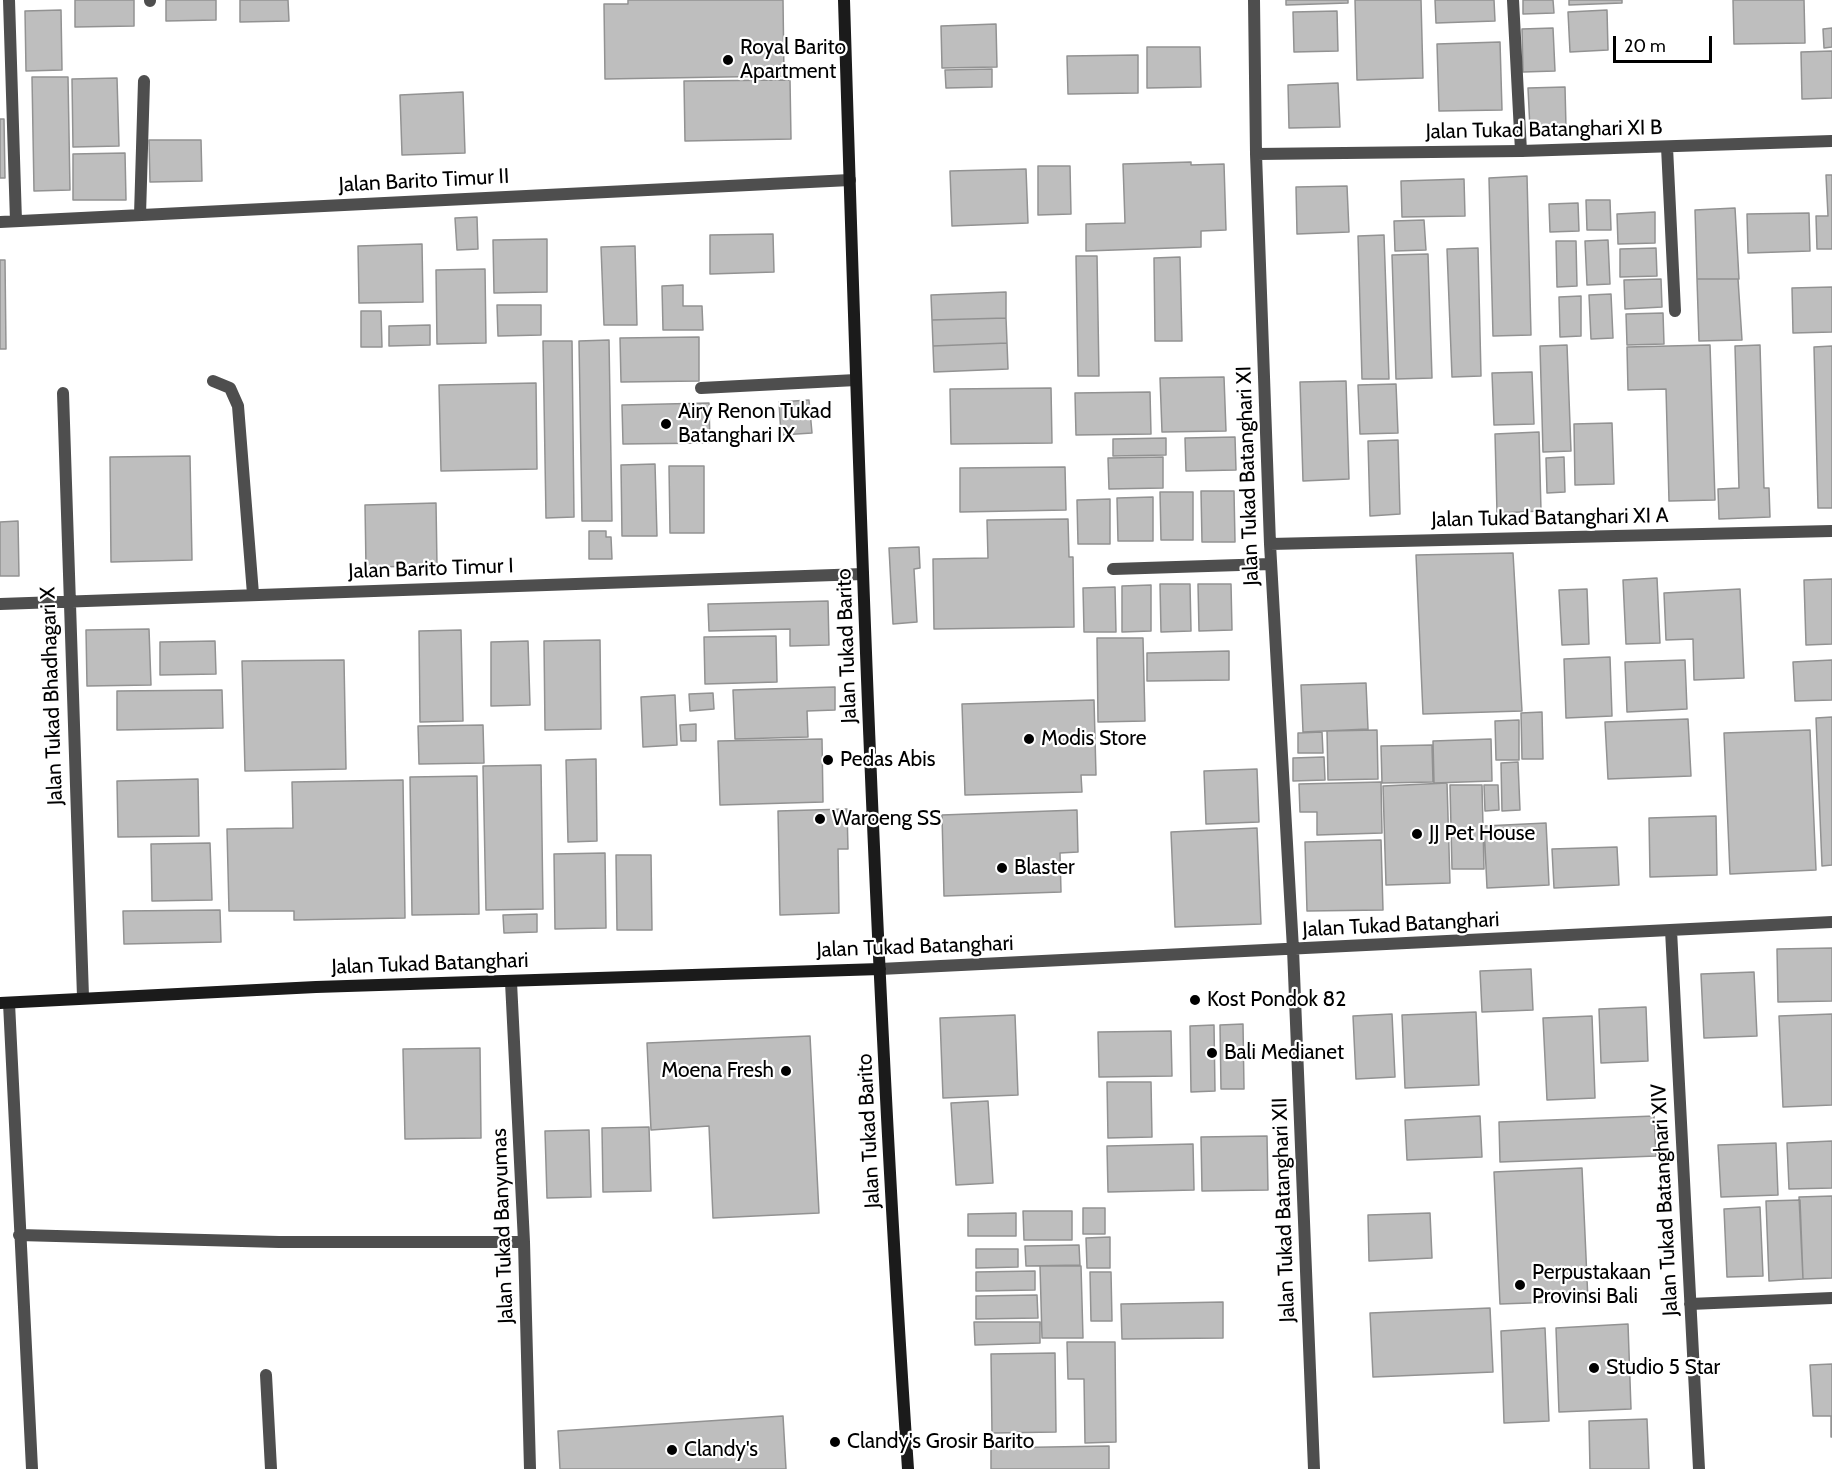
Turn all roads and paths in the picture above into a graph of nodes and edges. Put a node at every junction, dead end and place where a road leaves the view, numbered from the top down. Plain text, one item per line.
1 (9, 0) edge
2 (844, 0) edge
3 (1254, 0) edge
4 (1513, 0) edge
5 (144, 81) dead end
6 (1832, 141) edge
7 (1667, 147) junction
8 (1521, 152) junction
9 (1256, 154) junction
10 (850, 180) junction
11 (140, 215) junction
12 (16, 221) junction
13 (0, 222) edge
14 (1675, 311) dead end
15 (856, 380) junction
16 (213, 381) dead end
17 (701, 388) dead end
18 (63, 393) dead end
19 (1832, 531) edge
20 (1270, 544) junction
21 (1271, 564) junction
22 (1113, 569) dead end
23 (863, 574) junction
24 (253, 594) junction
25 (68, 601) junction
26 (0, 604) edge
27 (1832, 922) edge
28 (1671, 930) junction
29 (1293, 949) junction
30 (880, 969) junction
31 (511, 982) junction
32 (83, 997) junction
33 (5, 1003) edge
34 (19, 1234) junction
35 (524, 1242) junction
36 (1832, 1298) edge
37 (1690, 1304) junction
38 (266, 1375) dead end
39 (32, 1469) edge
40 (271, 1469) edge
41 (530, 1469) edge
42 (908, 1469) edge
43 (1314, 1469) edge
44 (1699, 1469) edge

1 - 12 street
2 - 10 street, Jalan Tukad Barito
3 - 9 street, Jalan Tukad Batanghari XI
4 - 8 street
5 - 11 street
6 - 7 street, Jalan Tukad Batanghari XI B
7 - 8 street, Jalan Tukad Batanghari XI B
7 - 14 street
8 - 9 street, Jalan Tukad Batanghari XI B
9 - 20 street, Jalan Tukad Batanghari XI
10 - 11 street, Jalan Barito Timur II
10 - 15 street, Jalan Tukad Barito
11 - 12 street, Jalan Barito Timur II
12 - 13 street, Jalan Barito Timur II
15 - 17 street
15 - 23 street, Jalan Tukad Barito
16 - 24 street
18 - 25 street, Jalan Tukad Bhadhagari X
19 - 20 street, Jalan Tukad Batanghari XI A
20 - 21 street, Jalan Tukad Batanghari XI
21 - 22 street
21 - 29 street, Jalan Tukad Batanghari XI
23 - 24 street, Jalan Barito Timur I
23 - 30 street, Jalan Tukad Barito
24 - 25 street, Jalan Barito Timur I
25 - 26 street, Jalan Barito Timur I
25 - 32 street, Jalan Tukad Bhadhagari X
27 - 28 street, Jalan Tukad Batanghari
28 - 29 street, Jalan Tukad Batanghari
28 - 37 street, Jalan Tukad Batanghari XIV
29 - 30 street, Jalan Tukad Batanghari
29 - 43 street, Jalan Tukad Batanghari XII
30 - 31 street, Jalan Tukad Batanghari
30 - 42 street, Jalan Tukad Barito
31 - 32 street, Jalan Tukad Batanghari
31 - 35 street, Jalan Tukad Banyumas
32 - 33 street, Jalan Tukad Batanghari
33 - 34 street
34 - 35 street
34 - 39 street
35 - 41 street, Jalan Tukad Banyumas
36 - 37 street
37 - 44 street, Jalan Tukad Batanghari XIV
38 - 40 street

